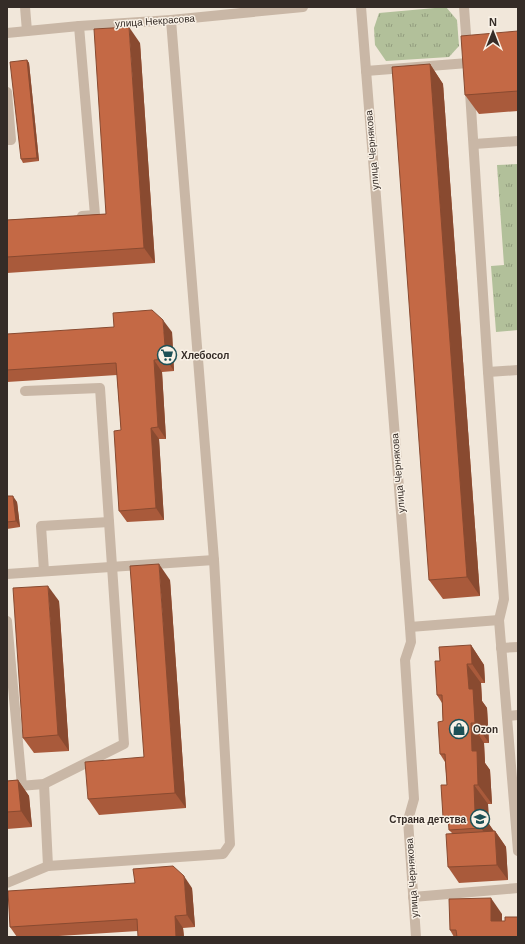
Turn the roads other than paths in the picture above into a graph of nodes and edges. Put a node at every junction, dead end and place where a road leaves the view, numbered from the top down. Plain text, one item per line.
1 (25, 7) edge
2 (303, 7) edge
3 (361, 7) edge
4 (464, 7) edge
5 (171, 20) junction
6 (79, 26) junction
7 (27, 31) junction
8 (7, 33) edge
9 (366, 71) junction
10 (470, 85) edge
11 (7, 92) edge
12 (7, 140) edge
13 (518, 141) edge
14 (474, 144) junction
15 (73, 217) edge
16 (518, 370) edge
17 (488, 372) junction
18 (25, 391) dead end
19 (109, 522) junction
20 (214, 560) junction
21 (112, 567) junction
22 (44, 571) junction
23 (7, 574) edge
24 (499, 620) junction
25 (7, 621) edge
26 (410, 628) junction
27 (518, 647) edge
28 (502, 648) junction
29 (518, 715) edge
30 (507, 716) junction
31 (44, 784) junction
32 (22, 786) junction
33 (7, 787) edge
34 (518, 846) edge
35 (48, 866) junction
36 (7, 883) edge
37 (518, 888) edge
38 (413, 897) junction
39 (416, 937) edge

1 - 7 street
2 - 5 street, улица Некрасова
3 - 9 street, улица Чернякова
4 - 9 street
5 - 6 street, улица Некрасова
5 - 20 street
6 - 7 street, улица Некрасова
6 - 15 street
7 - 8 street, улица Некрасова
9 - 26 street, улица Чернякова
10 - 14 street
11 - 12 street
13 - 14 street
14 - 17 street
16 - 17 street
17 - 24 street
18 - 19 street
19 - 21 street
19 - 22 street
20 - 21 street
20 - 35 street
21 - 22 street
21 - 31 street
22 - 23 street
24 - 26 street
24 - 28 street
25 - 32 street
26 - 38 street, улица Чернякова
27 - 28 street
28 - 30 street
29 - 30 street
30 - 34 street
31 - 32 street
31 - 35 street
32 - 33 street
35 - 36 street
37 - 38 street
38 - 39 street, улица Чернякова

